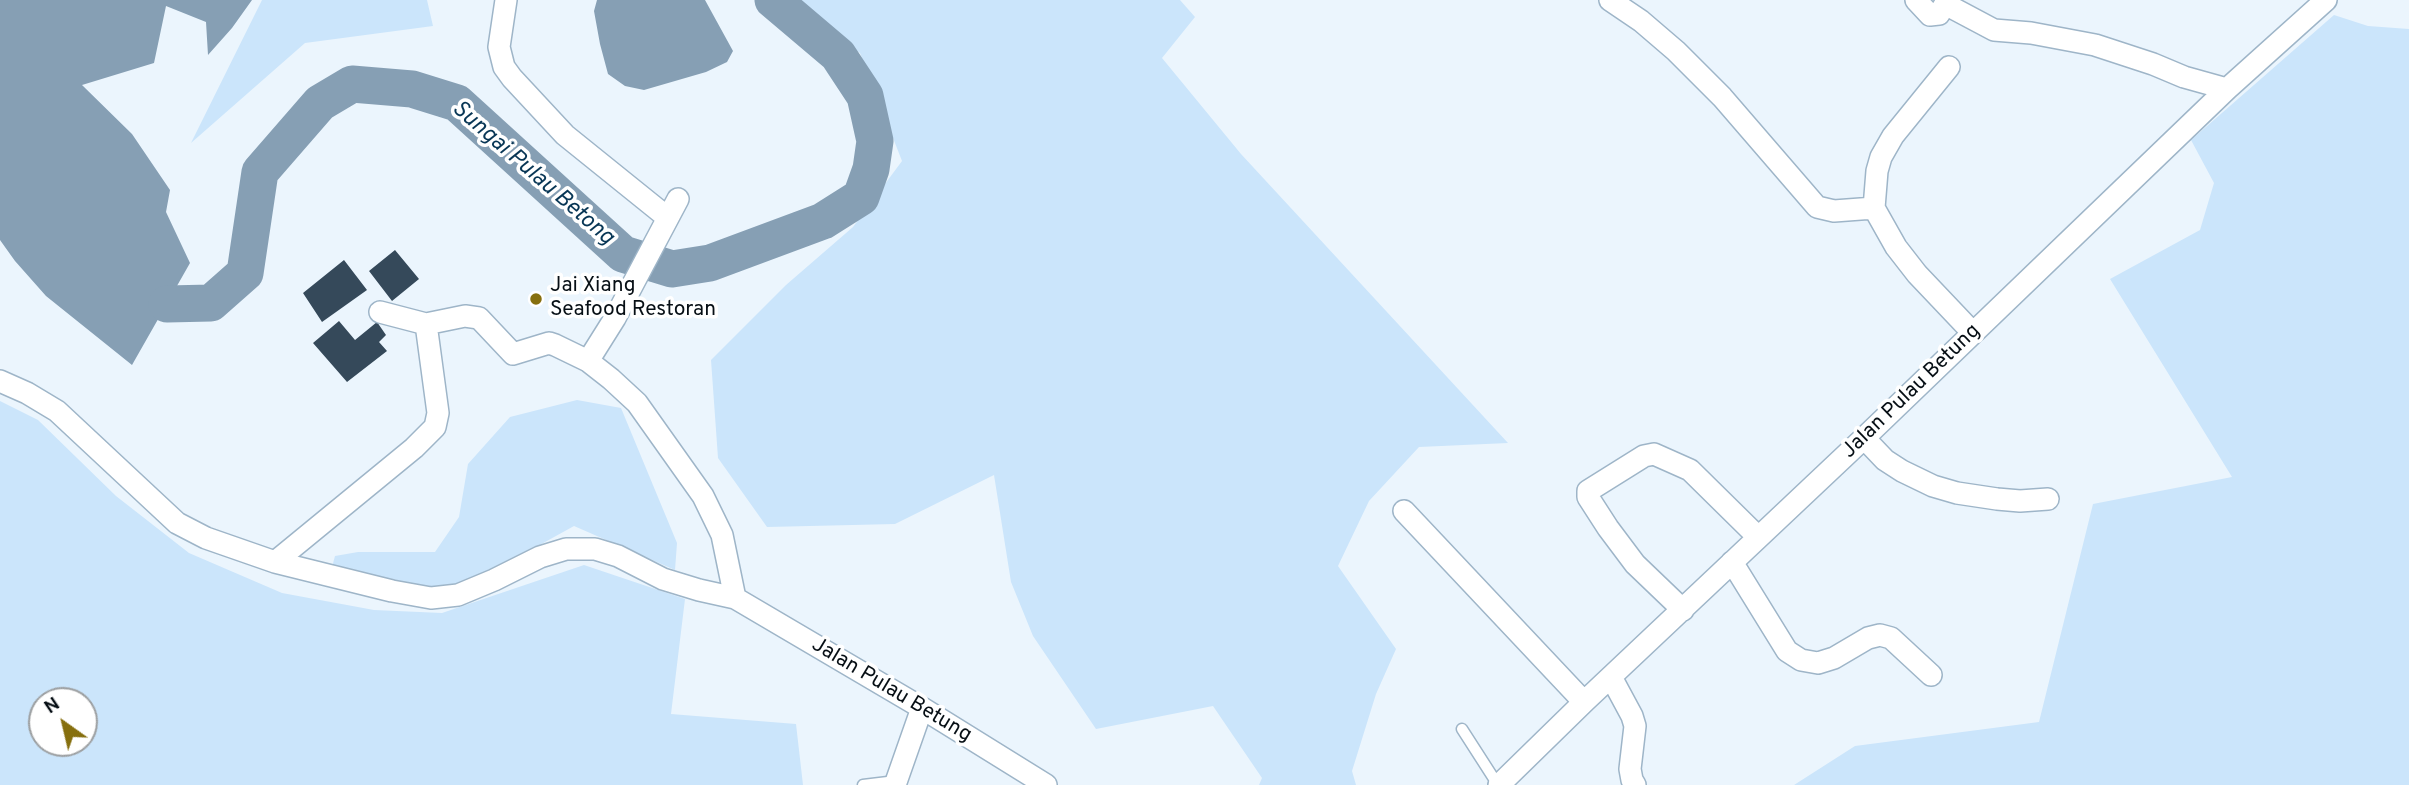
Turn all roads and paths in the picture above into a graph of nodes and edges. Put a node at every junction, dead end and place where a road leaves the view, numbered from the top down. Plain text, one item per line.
1 (506, 0) edge
2 (1610, 0) edge
3 (1916, 0) edge
4 (2326, 0) edge
5 (1945, 2) edge
6 (1949, 67) dead end
7 (2227, 89) junction
8 (1874, 208) junction
9 (380, 312) dead end
10 (426, 324) junction
11 (1973, 333) junction
12 (588, 361) junction
13 (0, 381) edge
14 (1864, 438) junction
15 (2048, 499) dead end
16 (1404, 510) dead end
17 (1758, 537) junction
18 (275, 562) junction
19 (1732, 562) junction
20 (736, 598) junction
21 (1684, 610) junction
22 (1931, 675) dead end
23 (1611, 677) junction
24 (1584, 702) junction
25 (922, 708) junction
26 (1462, 729) dead end
27 (895, 783) edge
28 (863, 785) edge
29 (1046, 785) edge
30 (1498, 785) edge
31 (1635, 785) edge

1 - 12 street
2 - 8 street
3 - 5 street
4 - 7 street, Jalan Pulau Betung
5 - 7 street
6 - 8 street
7 - 11 street, Jalan Pulau Betung
8 - 11 street
9 - 10 street
10 - 12 street
10 - 18 street
11 - 14 street, Jalan Pulau Betung
12 - 20 street
13 - 18 street, Jalan Pulau Betung
14 - 15 street
14 - 17 street, Jalan Pulau Betung
16 - 24 street
17 - 19 street, Jalan Pulau Betung
17 - 21 street
18 - 20 street, Jalan Pulau Betung
19 - 21 street, Jalan Pulau Betung
19 - 22 street
20 - 25 street, Jalan Pulau Betung
21 - 23 street, Jalan Pulau Betung
23 - 24 street, Jalan Pulau Betung
23 - 31 street
24 - 30 street, Jalan Pulau Betung
25 - 27 street
25 - 29 street, Jalan Pulau Betung
26 - 30 lane
27 - 28 lane

